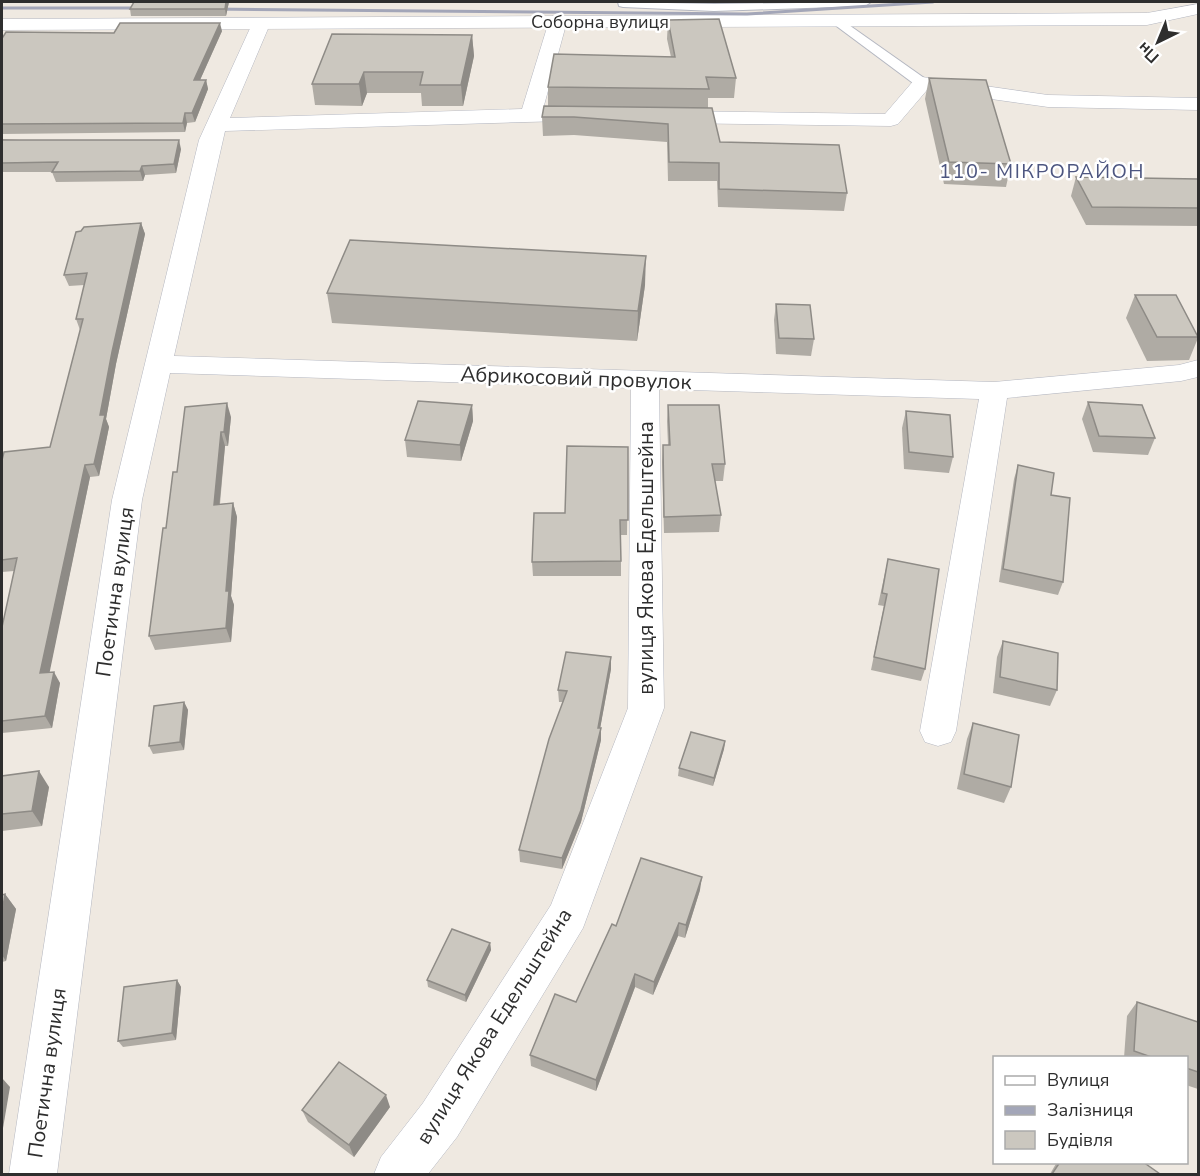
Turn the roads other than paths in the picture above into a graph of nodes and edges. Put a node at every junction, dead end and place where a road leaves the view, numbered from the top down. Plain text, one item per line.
1 (864, 2) edge
2 (624, 9) edge
3 (1198, 9) edge
4 (558, 21) junction
5 (838, 22) junction
6 (261, 24) junction
7 (2, 25) edge
8 (922, 83) junction
9 (1198, 104) edge
10 (531, 116) junction
11 (612, 116) edge
12 (647, 117) edge
13 (205, 135) junction
14 (159, 364) junction
15 (1198, 368) edge
16 (645, 381) junction
17 (994, 391) junction
18 (938, 731) dead end
19 (33, 1174) edge
20 (398, 1174) edge

1 - 2 lane, Соборна вулиця
2 - 4 street, Соборна вулиця
2 - 5 street, Соборна вулиця
3 - 5 street, Соборна вулиця
4 - 6 street, Соборна вулиця
4 - 10 street
5 - 8 lane
6 - 7 street, Соборна вулиця
6 - 13 street, Поетична вулиця
8 - 9 street
8 - 12 street
10 - 11 street
10 - 13 street
13 - 14 street, Поетична вулиця
14 - 16 street, Абрикосовий провулок
14 - 19 street, Поетична вулиця
15 - 17 street, Абрикосовий провулок
16 - 17 street, Абрикосовий провулок
16 - 20 street, вулиця Якова Едельштейна
17 - 18 street

